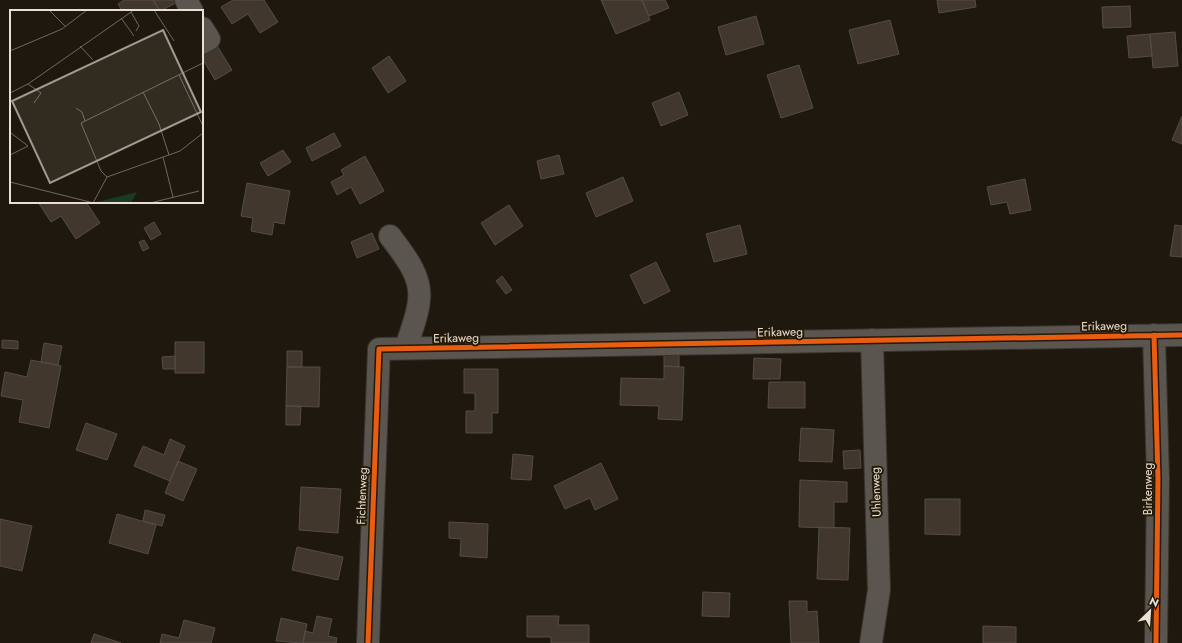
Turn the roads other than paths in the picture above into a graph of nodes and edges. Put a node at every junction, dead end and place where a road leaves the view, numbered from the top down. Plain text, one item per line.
1 (186, 0) edge
2 (191, 10) edge
3 (203, 30) edge
4 (203, 42) edge
5 (390, 236) dead end
6 (1154, 335) junction
7 (1182, 335) edge
8 (872, 340) junction
9 (406, 348) junction
10 (379, 349) joint
11 (368, 643) edge
12 (871, 643) edge
13 (1156, 643) edge

1 - 2 street
3 - 4 street
5 - 9 street
6 - 7 street, Erikaweg
6 - 8 street, Erikaweg
6 - 13 street, Birkenweg
8 - 9 street, Erikaweg
8 - 12 street, Uhlenweg
9 - 10 street, Erikaweg
10 - 11 street, Fichtenweg

